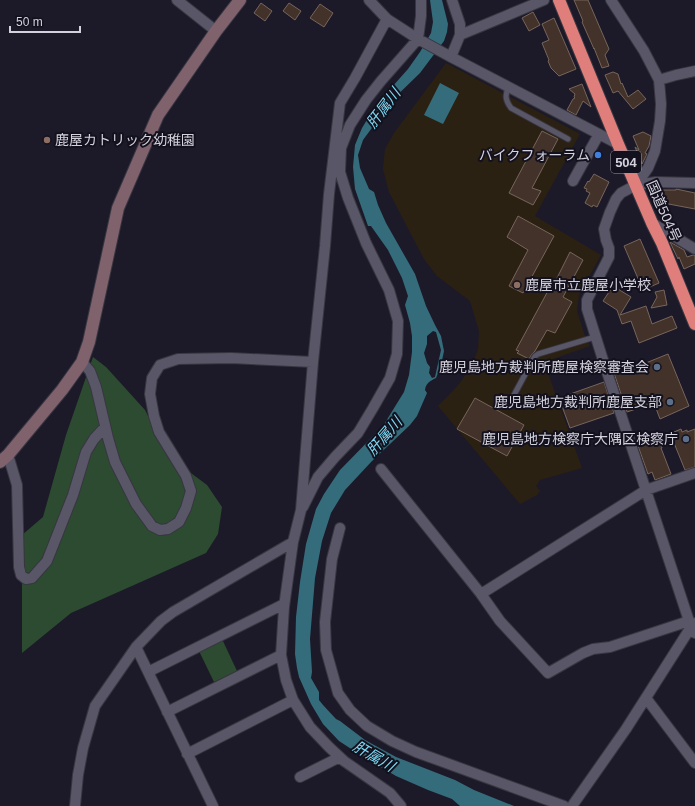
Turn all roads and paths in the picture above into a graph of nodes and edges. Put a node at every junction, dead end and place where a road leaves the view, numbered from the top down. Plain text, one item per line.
1 (177, 0) edge
2 (240, 0) edge
3 (369, 0) edge
4 (421, 0) edge
5 (452, 0) edge
6 (544, 0) edge
7 (559, 0) edge
8 (612, 0) edge
9 (387, 19) junction
10 (216, 31) junction
11 (460, 36) junction
12 (418, 38) junction
13 (451, 57) junction
14 (695, 71) edge
15 (659, 80) junction
16 (508, 87) junction
17 (599, 134) junction
18 (568, 139) dead end
19 (618, 144) junction
20 (573, 181) dead end
21 (695, 183) edge
22 (636, 185) junction
23 (652, 223) junction
24 (694, 248) edge
25 (695, 324) edge
26 (595, 337) junction
27 (82, 362) junction
28 (313, 362) junction
29 (508, 406) dead end
30 (105, 427) junction
31 (4, 459) edge
32 (381, 469) dead end
33 (695, 473) edge
34 (646, 490) junction
35 (301, 510) junction
36 (340, 528) dead end
37 (293, 542) junction
38 (481, 594) junction
39 (284, 604) junction
40 (693, 626) edge
41 (136, 647) junction
42 (282, 655) junction
43 (148, 672) junction
44 (646, 698) junction
45 (293, 700) junction
46 (167, 712) junction
47 (187, 754) junction
48 (340, 758) junction
49 (695, 763) edge
50 (300, 777) dead end
51 (75, 806) edge
52 (213, 806) edge
53 (401, 806) edge
54 (564, 806) edge
55 (572, 806) edge

1 - 10 street
2 - 10 street
3 - 9 street
4 - 12 street
5 - 11 street
6 - 11 street
7 - 19 highway, 国道504号 / 504
8 - 15 street
9 - 12 street
9 - 28 street
10 - 27 street
11 - 13 street
12 - 13 street
12 - 35 street
13 - 16 street
14 - 15 street
15 - 22 street
16 - 17 street
16 - 18 lane
17 - 19 street
17 - 20 street
19 - 22 highway, 国道504号 / 504
21 - 22 street
22 - 23 highway, 国道504号 / 504
22 - 26 street
23 - 24 street
23 - 25 highway, 国道504号 / 504
26 - 29 lane
26 - 34 street
27 - 30 street
27 - 31 street
28 - 30 street
28 - 35 street
30 - 31 street
32 - 38 street
33 - 34 street
34 - 38 street
34 - 40 street
35 - 37 street
36 - 54 street
37 - 39 street
37 - 41 street
38 - 40 street
39 - 42 street
39 - 43 street
40 - 44 street
41 - 43 street
41 - 51 street
42 - 45 street
42 - 46 street
43 - 46 street
44 - 49 street
44 - 55 street
45 - 47 street
45 - 48 street
46 - 47 street
47 - 52 street
48 - 50 street
48 - 53 street

